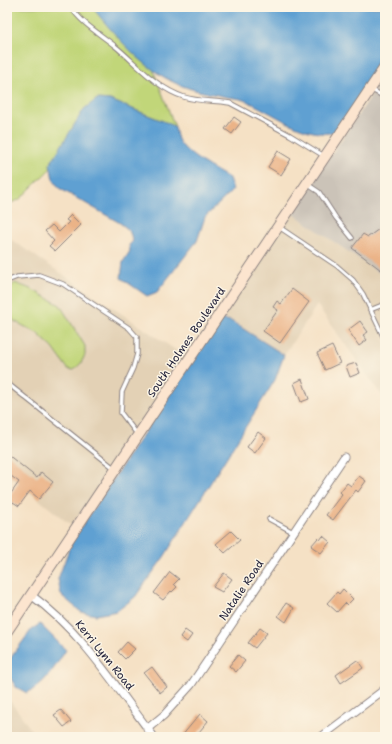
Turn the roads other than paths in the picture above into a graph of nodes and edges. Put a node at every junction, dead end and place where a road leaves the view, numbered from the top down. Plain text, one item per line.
1 (71, 7) edge
2 (385, 67) edge
3 (371, 89) junction
4 (385, 97) edge
5 (325, 157) junction
6 (306, 184) junction
7 (278, 227) junction
8 (352, 238) dead end
9 (7, 281) edge
10 (385, 304) edge
11 (370, 310) junction
12 (385, 340) edge
13 (7, 383) edge
14 (138, 435) junction
15 (344, 457) dead end
16 (115, 468) junction
17 (269, 518) dead end
18 (294, 532) junction
19 (31, 595) junction
20 (7, 631) edge
21 (385, 688) edge
22 (147, 728) junction
23 (154, 737) edge
24 (321, 737) edge

1 - 5 lane
2 - 3 main road, South Holmes Boulevard
3 - 4 lane
3 - 5 main road, South Holmes Boulevard
5 - 6 main road, South Holmes Boulevard
6 - 7 main road, South Holmes Boulevard
6 - 8 lane
7 - 11 lane
7 - 14 main road, South Holmes Boulevard
9 - 14 lane
10 - 11 lane
11 - 12 lane
13 - 16 lane
14 - 16 main road, South Holmes Boulevard
15 - 18 street, Natalie Road
16 - 19 main road, South Holmes Boulevard
17 - 18 lane
18 - 22 street, Natalie Road
19 - 20 main road, South Holmes Boulevard
19 - 22 street, Kerri Lynn Road
21 - 24 street
22 - 23 street, Kerri Lynn Road

